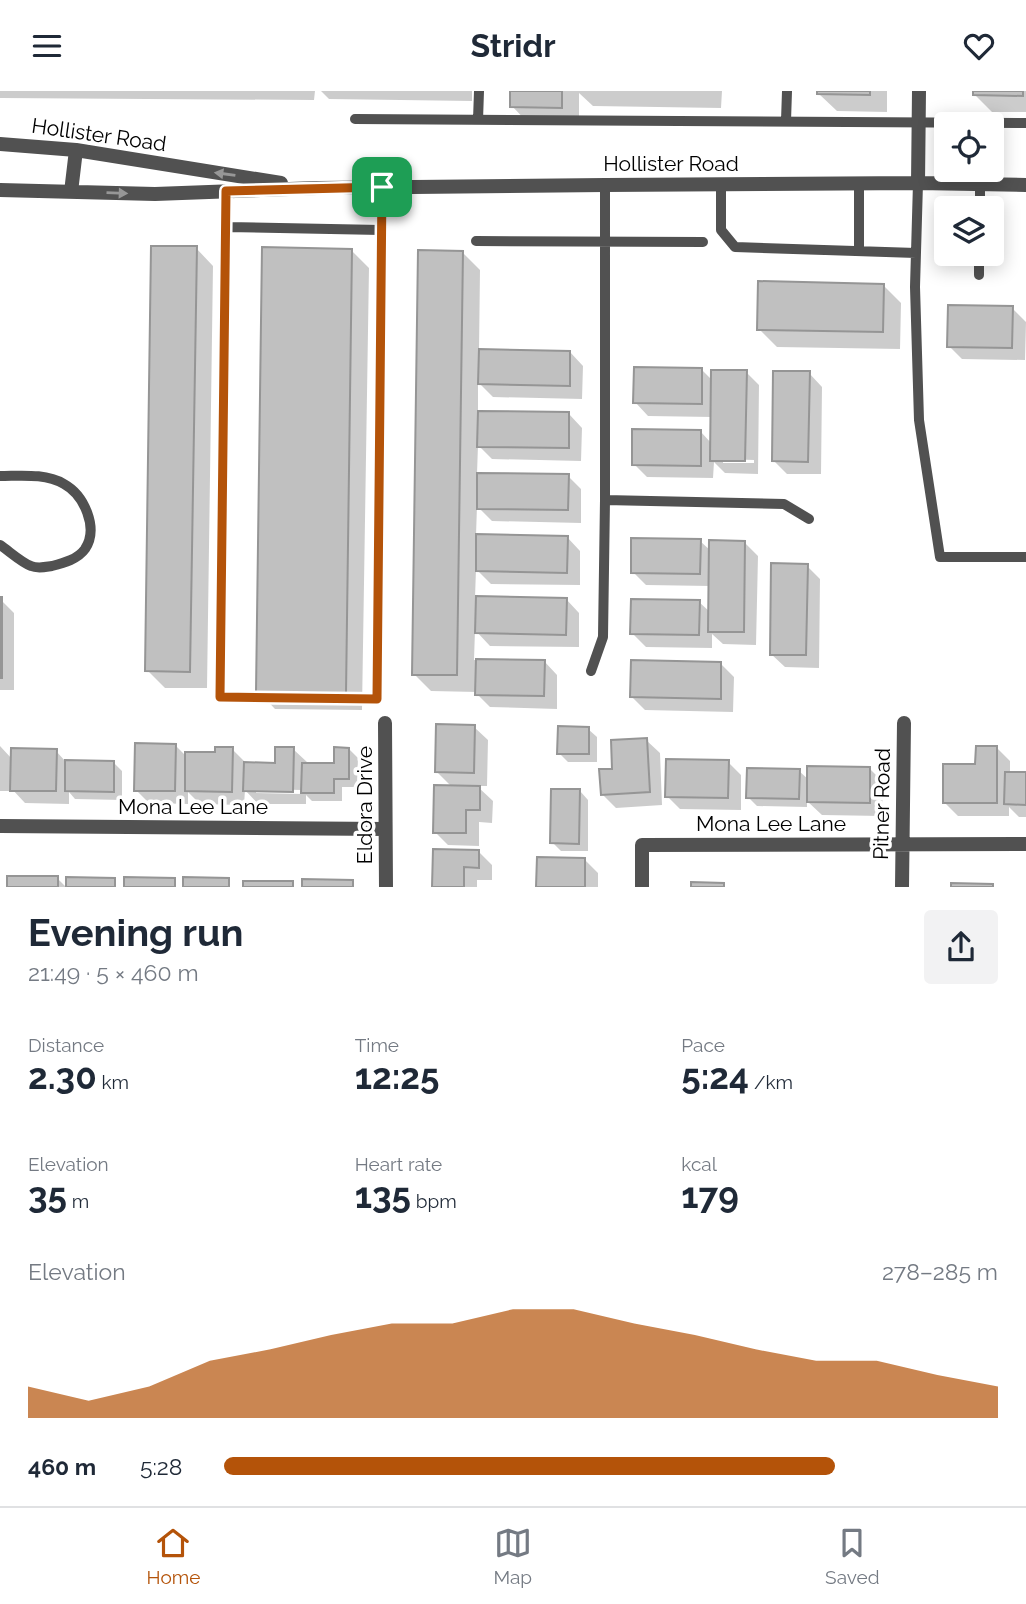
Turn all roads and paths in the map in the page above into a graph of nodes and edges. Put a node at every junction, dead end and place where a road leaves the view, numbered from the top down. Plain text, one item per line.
1 (479, 91) edge
2 (787, 91) edge
3 (919, 91) edge
4 (355, 119) dead end
5 (478, 120) junction
6 (786, 121) junction
7 (919, 122) junction
8 (1026, 123) edge
9 (0, 144) edge
10 (76, 150) junction
11 (918, 183) junction
12 (721, 184) junction
13 (859, 184) junction
14 (980, 184) junction
15 (605, 185) junction
16 (1026, 185) edge
17 (382, 187) junction
18 (317, 188) junction
19 (0, 190) edge
20 (226, 191) junction
21 (71, 192) junction
22 (980, 196) edge
23 (226, 227) junction
24 (381, 230) junction
25 (476, 241) dead end
26 (605, 241) junction
27 (703, 242) dead end
28 (859, 251) junction
29 (916, 253) junction
30 (979, 266) edge
31 (979, 275) dead end
32 (0, 476) edge
33 (605, 500) junction
34 (809, 519) dead end
35 (0, 545) edge
36 (1026, 557) edge
37 (591, 671) dead end
38 (385, 723) dead end
39 (904, 723) dead end
40 (0, 826) edge
41 (386, 829) junction
42 (1026, 844) edge
43 (902, 845) junction
44 (386, 887) edge
45 (642, 887) edge
46 (902, 887) edge

1 - 5 lane
2 - 6 lane
3 - 7 street
4 - 5 lane
5 - 6 lane
6 - 7 lane
7 - 8 lane
7 - 11 street
9 - 10 street, Hollister Road
18 -> 10 street, Hollister Road
10 - 21 street
11 - 13 street, Hollister Road
11 - 14 street, Hollister Road
11 - 29 lane
12 - 13 street, Hollister Road
12 - 15 street, Hollister Road
12 - 28 lane
13 - 28 lane
14 - 16 street, Hollister Road
14 - 22 lane
15 - 17 street, Hollister Road
15 - 26 lane
17 - 18 street, Hollister Road
17 - 24 lane
18 - 20 street, Hollister Road
19 - 21 street, Hollister Road
21 -> 20 street, Hollister Road
20 - 23 lane
23 - 24 lane
23 - 24 lane
25 - 26 lane
26 - 27 lane
26 - 33 lane
28 - 29 lane
29 - 36 lane
30 - 31 lane
32 - 35 lane
33 - 34 lane
33 - 37 lane
38 - 41 street, Eldora Drive
39 - 43 street, Pitner Road
40 - 41 street, Mona Lee Lane
41 - 44 street, Eldora Drive
42 - 43 street, Mona Lee Lane
43 - 45 street, Mona Lee Lane
43 - 46 street, Pitner Road

